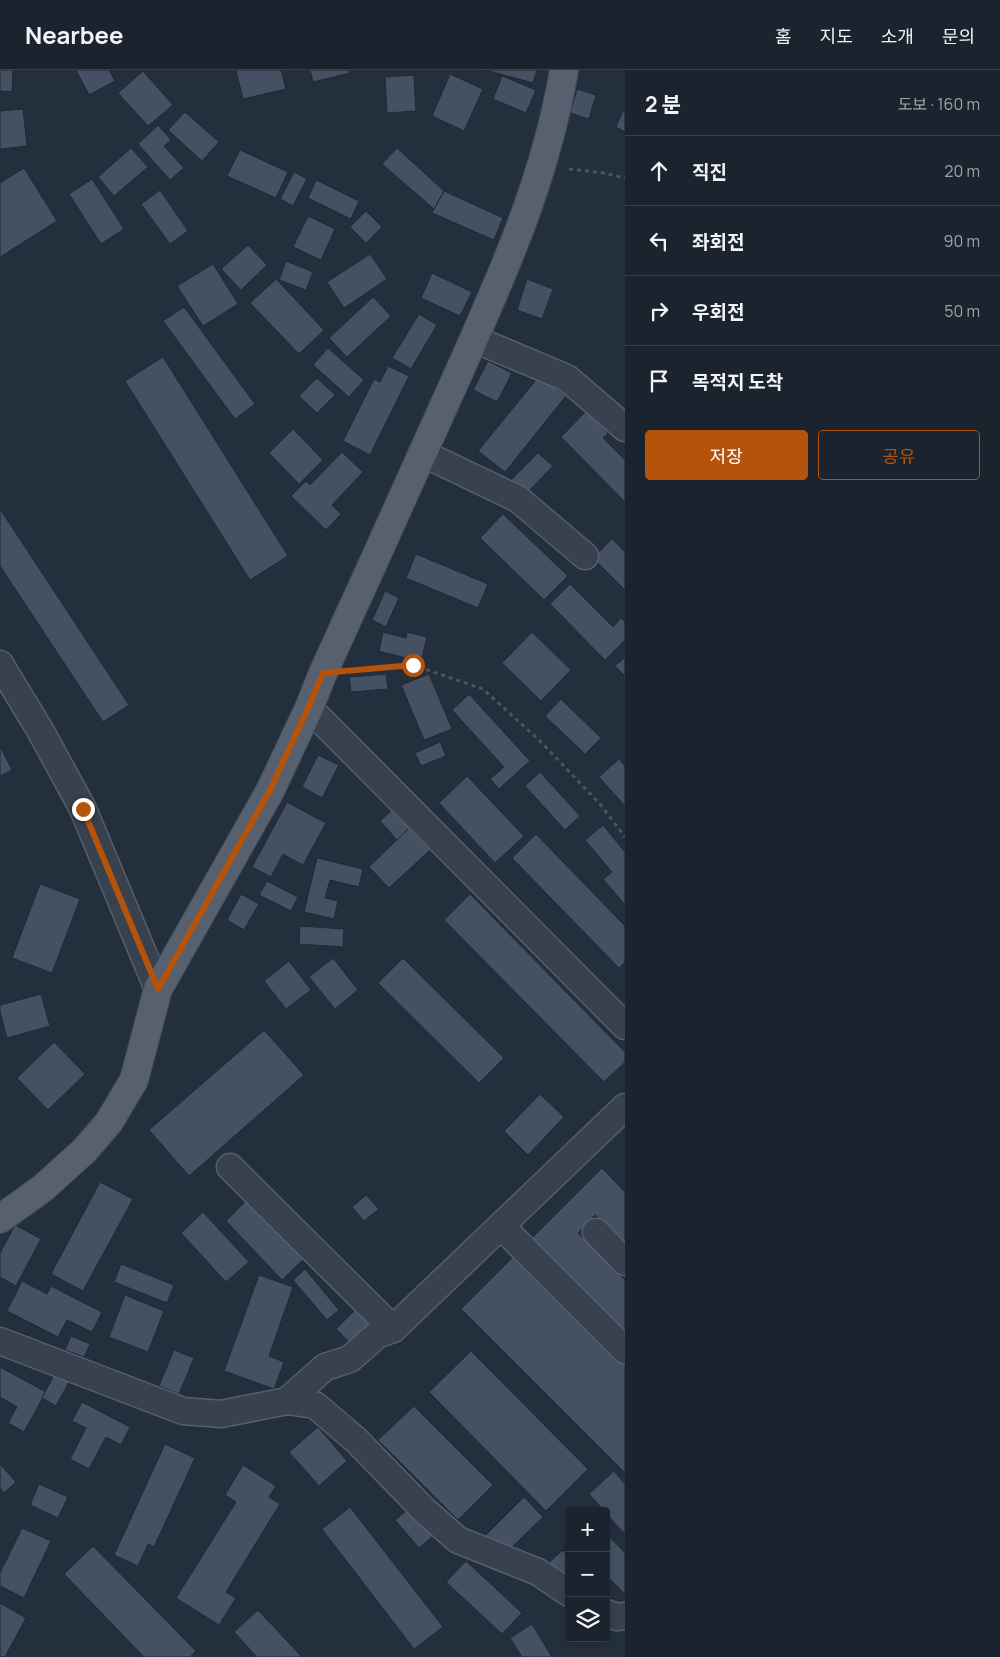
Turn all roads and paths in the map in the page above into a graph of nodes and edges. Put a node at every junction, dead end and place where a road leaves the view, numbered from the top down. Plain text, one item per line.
1 (564, 70) edge
2 (542, 166) junction
3 (625, 178) edge
4 (474, 339) junction
5 (625, 428) edge
6 (422, 453) junction
7 (585, 556) dead end
8 (0, 664) edge
9 (323, 673) junction
10 (308, 708) junction
11 (625, 836) edge
12 (158, 989) junction
13 (625, 1026) edge
14 (625, 1107) edge
15 (230, 1167) dead end
16 (0, 1219) edge
17 (501, 1226) junction
18 (596, 1232) dead end
19 (625, 1262) edge
20 (393, 1329) junction
21 (0, 1340) edge
22 (625, 1350) edge
23 (287, 1401) junction
24 (565, 1590) edge
25 (610, 1614) edge
26 (625, 1616) edge

1 - 2 main road
2 - 3 path
2 - 4 main road
4 - 5 street
4 - 6 main road
6 - 7 street
6 - 9 main road
8 - 12 street
9 - 10 main road
9 - 11 path
10 - 12 main road
10 - 13 street
12 - 16 main road
14 - 17 street
15 - 20 street
17 - 20 street
17 - 22 street
18 - 19 street
20 - 23 street
21 - 23 street
23 - 24 street
25 - 26 street

